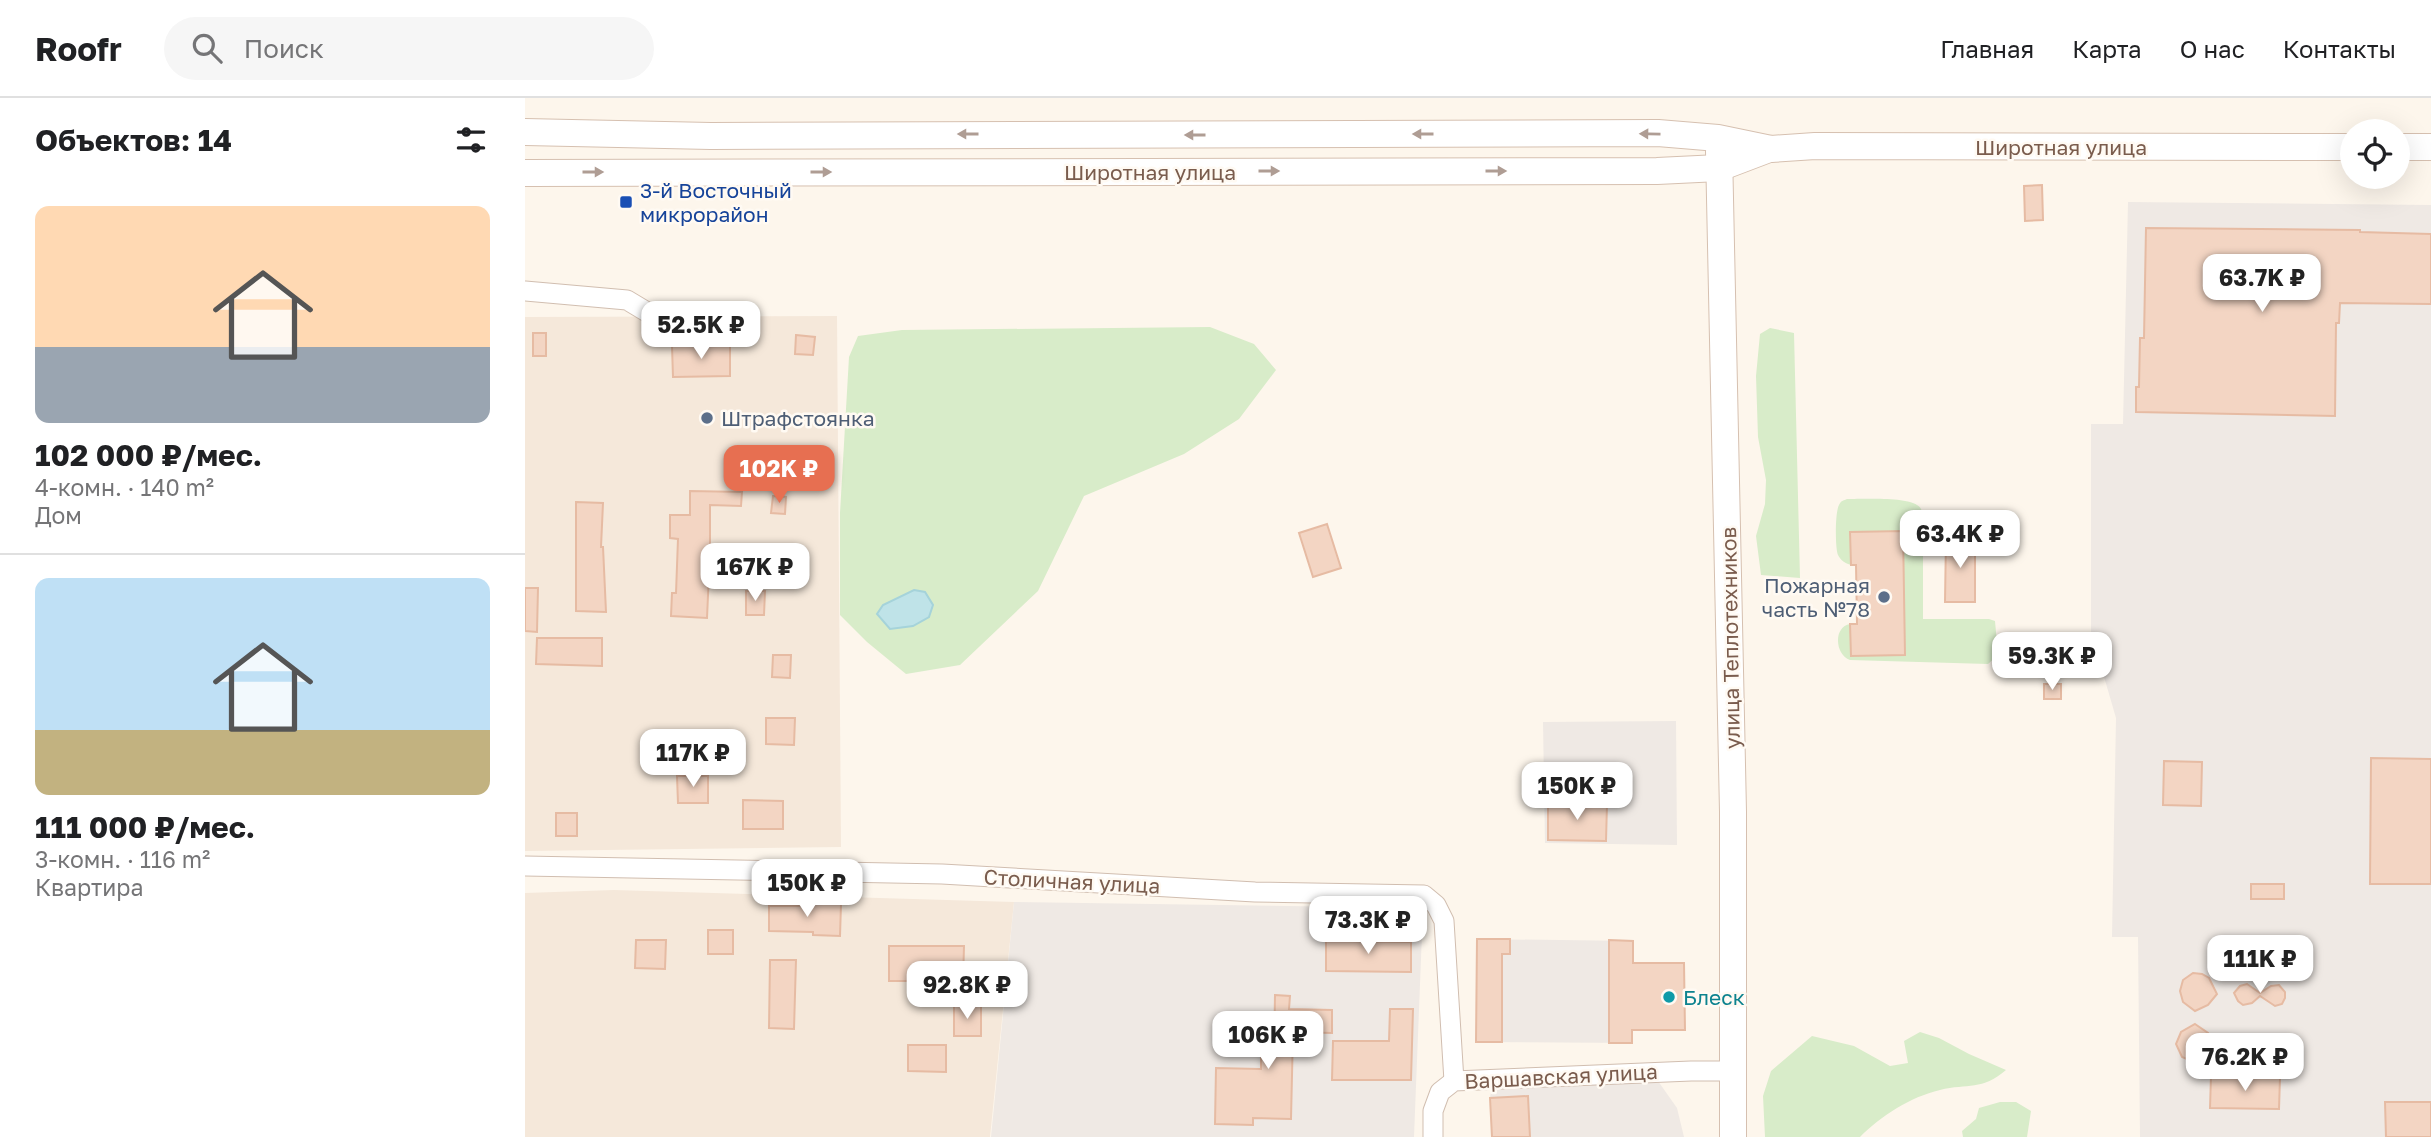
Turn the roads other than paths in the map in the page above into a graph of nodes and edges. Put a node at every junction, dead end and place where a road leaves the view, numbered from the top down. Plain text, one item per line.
1 (525, 132) edge
2 (1719, 138) junction
3 (2340, 147) edge
4 (2410, 147) edge
5 (2431, 147) edge
6 (1771, 149) junction
7 (1719, 168) junction
8 (525, 173) edge
9 (525, 291) edge
10 (647, 312) dead end
11 (525, 866) edge
12 (1733, 1072) junction
13 (1454, 1081) junction
14 (1433, 1137) edge
15 (1733, 1137) edge

2 -> 1 main road, Широтная улица
2 - 6 main road, Широтная улица
2 - 7 main road, улица Теплотехников
3 - 6 main road, Широтная улица
4 - 5 main road
6 - 7 main road, Широтная улица
8 -> 7 main road, Широтная улица
7 - 12 main road, улица Теплотехников
9 - 10 street
11 - 13 street, Столичная улица
12 - 13 street, Варшавская улица
12 - 15 main road, улица Теплотехников
13 - 14 street, Варшавская улица

